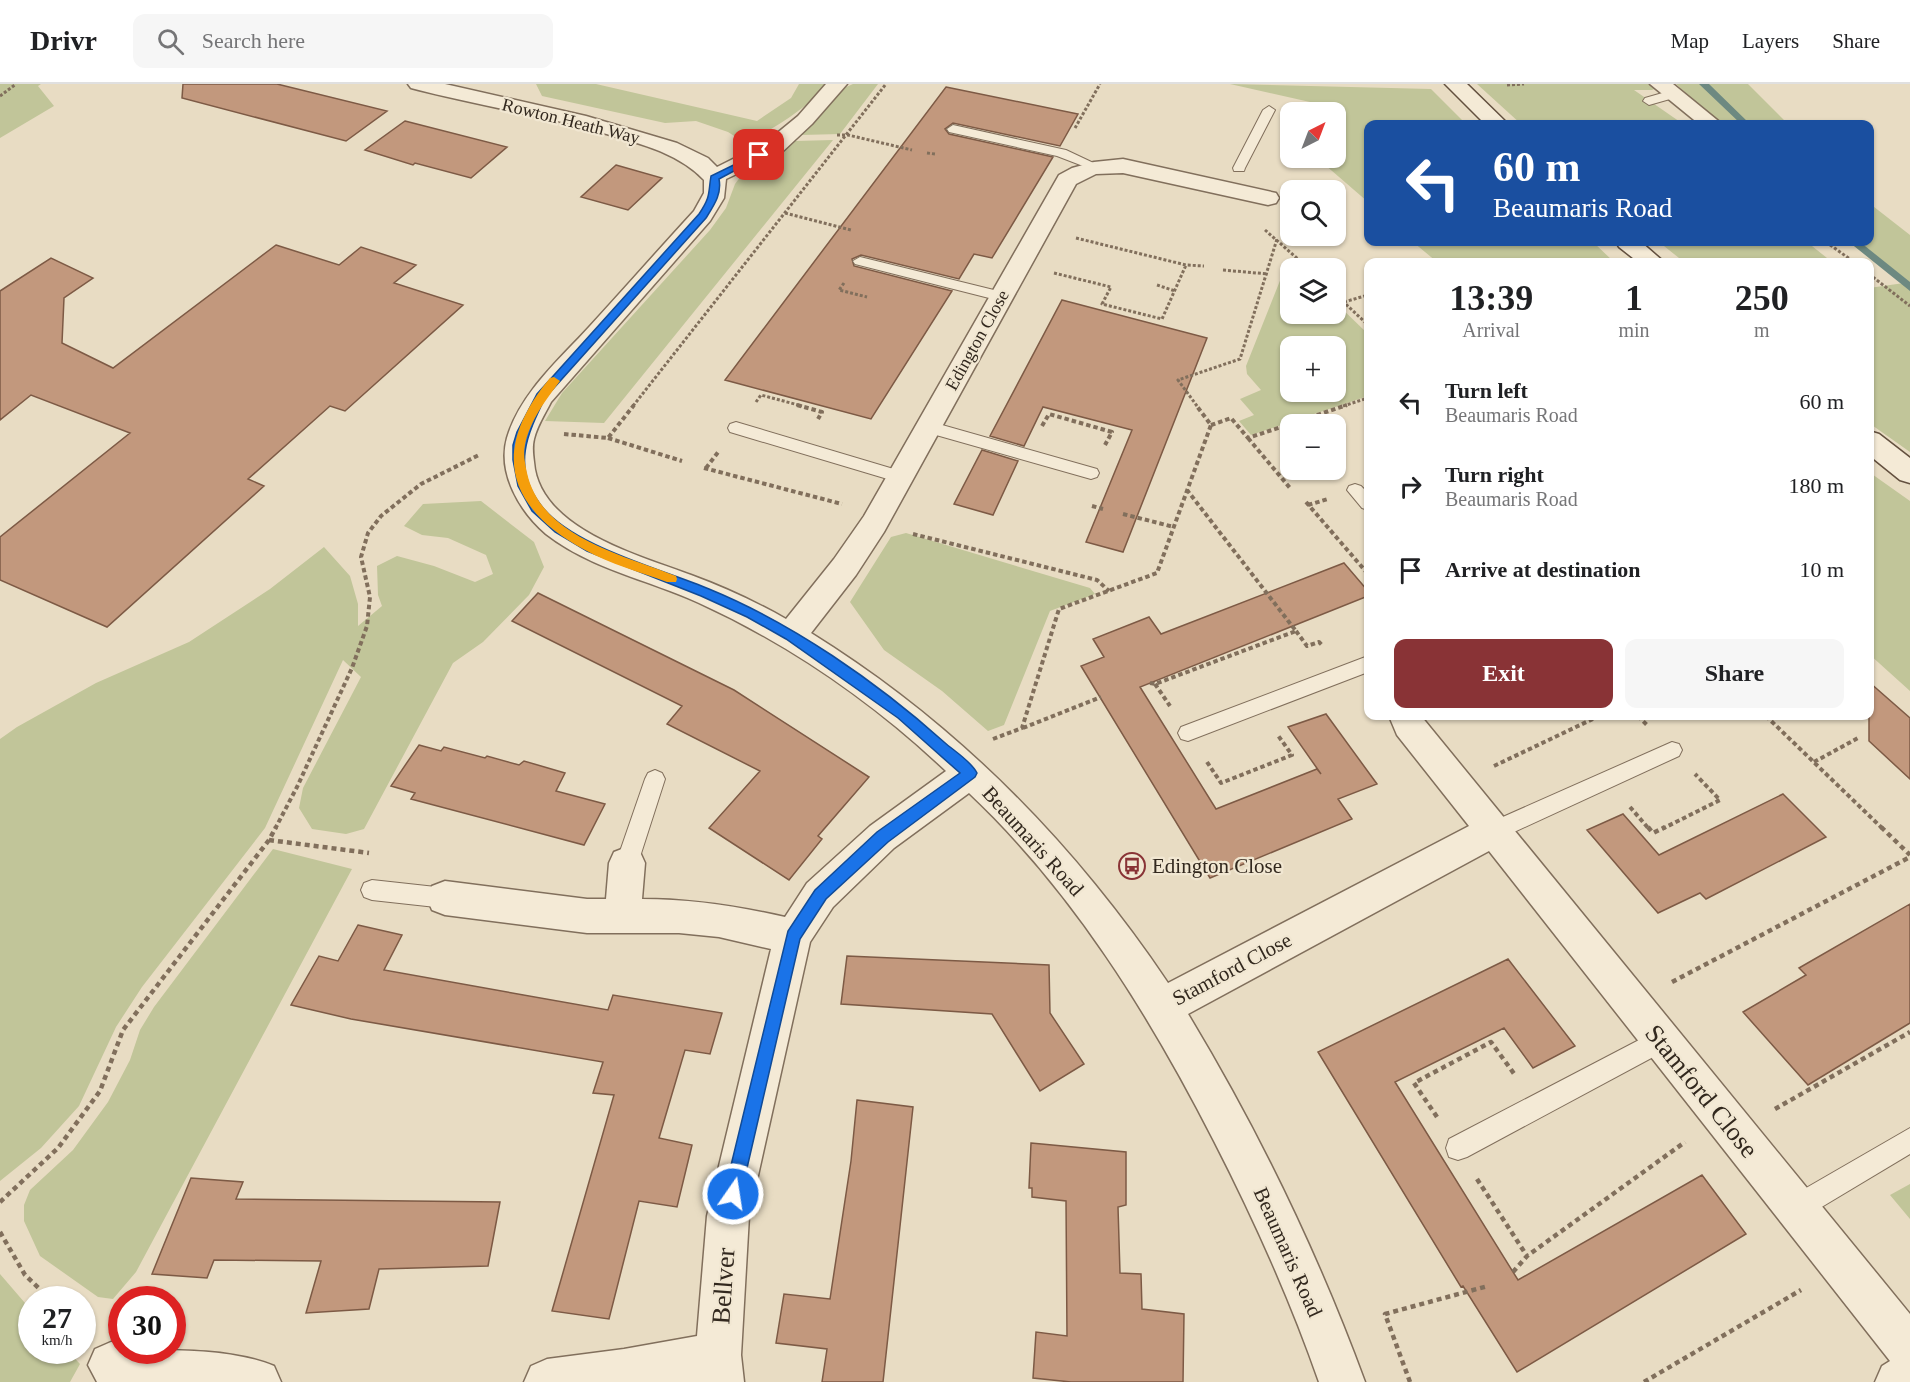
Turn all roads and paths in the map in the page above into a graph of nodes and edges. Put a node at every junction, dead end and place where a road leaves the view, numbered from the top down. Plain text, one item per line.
1 (16, 84) edge
2 (418, 84) edge
3 (837, 84) edge
4 (886, 84) edge
5 (1100, 84) edge
6 (1455, 84) edge
7 (1661, 93) edge
8 (0, 96) edge
9 (1269, 110) dead end
10 (1493, 120) edge
11 (1705, 120) edge
12 (953, 129) dead end
13 (1071, 134) dead end
14 (848, 135) junction
15 (788, 136) junction
16 (912, 150) dead end
17 (927, 153) dead end
18 (935, 154) dead end
19 (1096, 168) junction
20 (714, 177) junction
21 (1234, 178) junction
22 (1268, 198) joint
23 (785, 213) junction
24 (1039, 228) junction
25 (851, 230) dead end
26 (1276, 239) junction
27 (1633, 246) edge
28 (1832, 246) edge
29 (1297, 258) edge
30 (1647, 258) edge
31 (1848, 258) edge
32 (860, 261) dead end
33 (1019, 264) junction
34 (1186, 265) junction
35 (1203, 266) dead end
36 (1222, 270) dead end
37 (1268, 274) junction
38 (1874, 278) edge
39 (1157, 285) dead end
40 (1175, 291) junction
41 (1001, 296) junction
42 (1364, 296) edge
43 (1346, 301) edge
44 (1346, 304) edge
45 (1910, 306) edge
46 (1364, 321) edge
47 (1364, 399) edge
48 (1211, 425) junction
49 (928, 427) junction
50 (736, 428) dead end
51 (523, 432) junction
52 (608, 438) junction
53 (1248, 438) junction
54 (1874, 445) edge
55 (682, 460) dead end
56 (704, 467) dead end
57 (1091, 473) dead end
58 (1910, 473) edge
59 (901, 477) junction
60 (1290, 488) dead end
61 (1187, 490) junction
62 (1355, 490) dead end
63 (1364, 500) edge
64 (1306, 502) dead end
65 (1124, 514) dead end
66 (877, 519) junction
67 (1174, 527) junction
68 (1364, 569) edge
69 (1109, 591) junction
70 (791, 636) junction
71 (1364, 666) edge
72 (1150, 683) dead end
73 (1101, 697) dead end
74 (1407, 720) edge
75 (1591, 720) edge
76 (1771, 720) edge
77 (1023, 728) junction
78 (1188, 733) dead end
79 (1858, 738) dead end
80 (1672, 750) dead end
81 (1814, 762) junction
82 (962, 765) junction
83 (655, 779) dead end
84 (1457, 784) junction
85 (1494, 831) junction
86 (1910, 856) edge
87 (627, 863) joint
88 (372, 890) dead end
89 (445, 898) joint
90 (622, 918) junction
91 (793, 936) junction
92 (1662, 987) dead end
93 (1162, 1007) junction
94 (1910, 1032) edge
95 (1662, 1040) junction
96 (1729, 1124) junction
97 (1910, 1140) edge
98 (1458, 1148) dead end
99 (0, 1202) edge
100 (1796, 1208) junction
101 (0, 1232) edge
102 (1843, 1266) junction
103 (1513, 1272) dead end
104 (37, 1286) edge
105 (1488, 1286) dead end
106 (1910, 1350) edge
107 (111, 1365) dead end
108 (720, 1368) edge
109 (1910, 1375) edge
110 (1653, 1376) junction
111 (182, 1378) edge
112 (258, 1382) edge
113 (547, 1382) edge
114 (1342, 1382) edge
115 (1410, 1382) edge
116 (1644, 1382) edge
117 (1657, 1382) edge
118 (1898, 1382) edge

1 - 8 path
2 - 20 street, Rowton Heath Way
3 - 15 street
4 - 14 path
5 - 13 path
6 - 10 street
7 - 11 street
9 - 21 lane
12 - 19 lane
14 - 15 path
14 - 16 path
14 - 23 path
15 - 20 street
17 - 18 path
19 - 21 street, Edington Close
19 - 24 street, Edington Close
20 - 51 street, Beaumaris Road
21 - 22 street, Edington Close
22 - 26 path
23 - 25 path
23 - 52 path
24 - 33 street, Edington Close
24 - 34 path
26 - 29 path
26 - 37 path
27 - 30 street
28 - 31 path
32 - 41 lane
33 - 40 path
33 - 41 street, Edington Close
34 - 35 path
34 - 40 path
36 - 37 path
37 - 48 path
38 - 45 path
39 - 40 path
41 - 49 street, Edington Close
42 - 43 path
44 - 46 path
47 - 53 path
48 - 53 path
48 - 61 path
49 - 57 lane
49 - 59 street, Edington Close
50 - 59 lane
51 - 52 path
51 - 70 street, Beaumaris Road
51 - 99 path
52 - 55 path
53 - 60 path
54 - 58 street
56 - 66 path
59 - 66 street, Edington Close
61 - 67 path
61 - 72 path
62 - 63 lane
64 - 68 path
65 - 67 path
66 - 69 path
66 - 70 street, Edington Close
67 - 69 path
69 - 77 path
70 - 82 street, Beaumaris Road
71 - 78 lane
73 - 77 path
74 - 84 street, Stamford Close
75 - 84 path
76 - 81 path
77 - 82 path
79 - 81 path
80 - 85 lane
81 - 86 path
82 - 91 street, Bellver
82 - 93 street, Beaumaris Road
83 - 87 lane
84 - 85 street, Stamford Close
85 - 93 street, Stamford Close
85 - 95 street, Stamford Close
86 - 92 path
87 - 90 street
88 - 89 lane
89 - 90 street
90 - 91 street
91 - 108 street, Bellver
93 - 114 street, Beaumaris Road
94 - 96 path
95 - 96 street, Stamford Close
95 - 98 lane
96 - 100 street, Stamford Close
96 - 103 path
97 - 100 lane
100 - 102 street, Stamford Close
101 - 104 path
102 - 106 street, Stamford Close
102 - 110 path
105 - 115 path
107 - 111 street
108 - 113 street, Bellver
109 - 118 street
110 - 116 path
110 - 117 path
111 - 112 street

